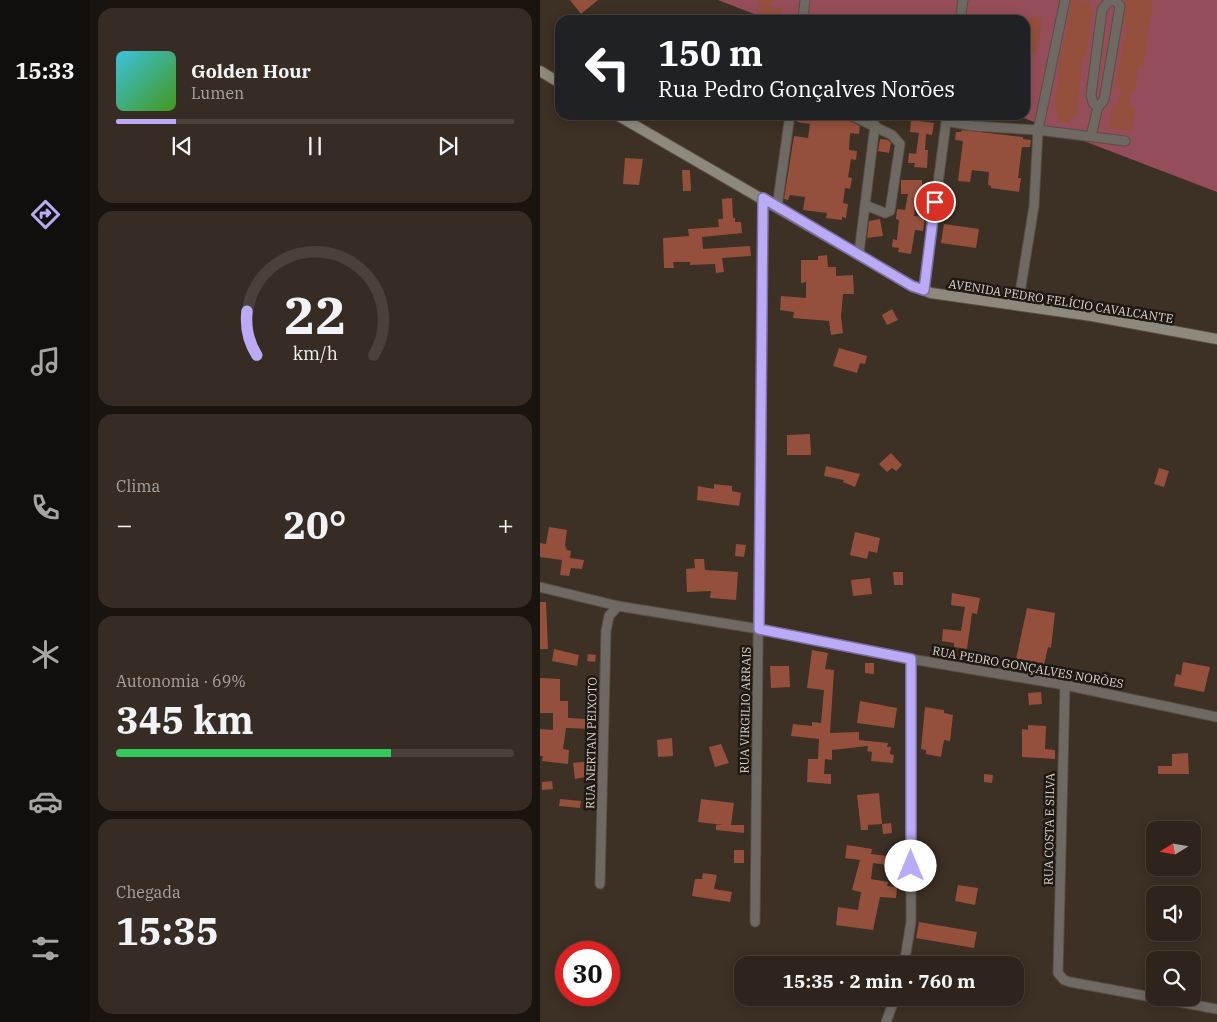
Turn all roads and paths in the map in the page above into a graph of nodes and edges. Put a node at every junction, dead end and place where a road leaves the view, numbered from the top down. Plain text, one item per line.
1 (805, 0) edge
2 (963, 0) edge
3 (1065, 0) edge
4 (804, 15) edge
5 (961, 15) edge
6 (540, 71) edge
7 (555, 80) edge
8 (1098, 107) junction
9 (626, 120) edge
10 (789, 120) edge
11 (863, 120) edge
12 (947, 120) edge
13 (954, 120) edge
14 (875, 125) junction
15 (1038, 130) junction
16 (1091, 136) junction
17 (1125, 141) dead end
18 (763, 198) junction
19 (865, 205) junction
20 (778, 207) junction
21 (859, 253) junction
22 (924, 290) junction
23 (1018, 304) junction
24 (1217, 339) edge
25 (540, 587) edge
26 (618, 606) junction
27 (759, 629) junction
28 (911, 659) junction
29 (1064, 684) junction
30 (1217, 717) edge
31 (600, 884) dead end
32 (754, 922) dead end
33 (906, 956) edge
34 (891, 1006) edge
35 (1217, 1009) edge
36 (886, 1022) edge

1 - 4 street
2 - 5 street
3 - 15 street
6 - 7 street
8 - 8 street
8 - 16 street
9 - 18 street, AVENIDA PEDRO FELÍCIO CAVALCANTE
10 - 20 street
11 - 14 street
12 - 22 street
13 - 15 street
14 - 19 street
14 - 19 street
15 - 16 street
15 - 23 street
16 - 17 street
18 - 20 street, AVENIDA PEDRO FELÍCIO CAVALCANTE
18 - 27 street, RUA VIRGILIO ARRAIS
19 - 21 street
20 - 21 street, AVENIDA PEDRO FELÍCIO CAVALCANTE
21 - 22 street, AVENIDA PEDRO FELÍCIO CAVALCANTE
22 - 23 street, AVENIDA PEDRO FELÍCIO CAVALCANTE
23 - 24 street, AVENIDA PEDRO FELÍCIO CAVALCANTE
25 - 26 street, RUA PEDRO GONÇALVES NORÕES
26 - 27 street, RUA PEDRO GONÇALVES NORÕES
26 - 31 street, RUA NERTAN PEIXOTO
27 - 28 street, RUA PEDRO GONÇALVES NORÕES
27 - 32 street, RUA VIRGILIO ARRAIS
28 - 29 street, RUA PEDRO GONÇALVES NORÕES
28 - 33 street
29 - 30 street, RUA PEDRO GONÇALVES NORÕES
29 - 35 street, RUA COSTA E SILVA
34 - 36 street

